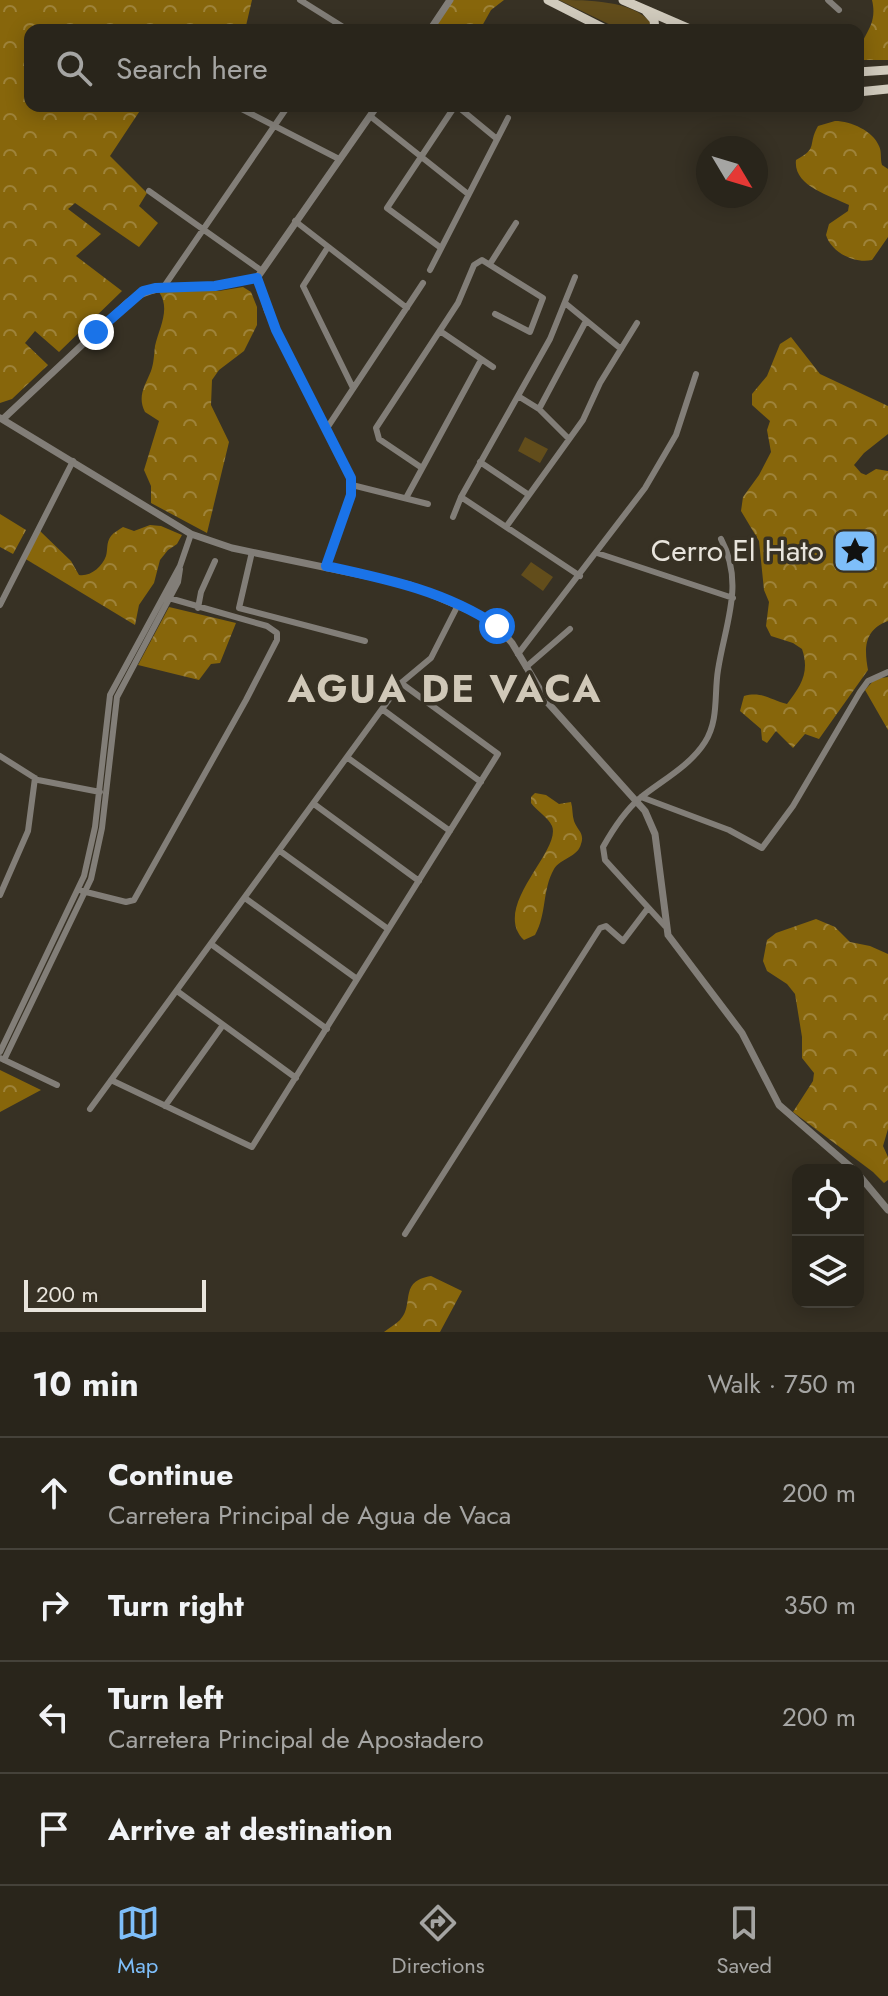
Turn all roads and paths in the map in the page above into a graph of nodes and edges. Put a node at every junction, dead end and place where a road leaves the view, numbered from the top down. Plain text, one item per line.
1 (300, 0) edge
2 (450, 0) edge
3 (548, 0) edge
4 (623, 0) edge
5 (828, 0) edge
6 (640, 7) junction
7 (839, 10) dead end
8 (338, 24) edge
9 (434, 24) edge
10 (595, 24) edge
11 (654, 24) edge
12 (678, 24) edge
13 (888, 70) edge
14 (864, 72) edge
15 (888, 89) edge
16 (864, 91) edge
17 (247, 112) edge
18 (284, 112) edge
19 (373, 112) edge
20 (452, 112) edge
21 (463, 112) edge
22 (370, 116) junction
23 (508, 118) dead end
24 (274, 126) junction
25 (497, 139) junction
26 (422, 157) junction
27 (339, 159) junction
28 (149, 191) dead end
29 (468, 194) junction
30 (295, 221) junction
31 (516, 223) dead end
32 (202, 229) junction
33 (328, 247) junction
34 (441, 248) junction
35 (490, 264) junction
36 (430, 270) dead end
37 (260, 274) junction
38 (575, 277) dead end
39 (423, 283) dead end
40 (163, 288) junction
41 (565, 303) junction
42 (407, 308) junction
43 (495, 314) dead end
44 (586, 321) junction
45 (637, 323) dead end
46 (440, 331) junction
47 (621, 349) junction
48 (481, 360) junction
49 (493, 367) dead end
50 (696, 374) dead end
51 (353, 388) junction
52 (518, 396) junction
53 (539, 409) junction
54 (1, 418) edge
55 (327, 428) junction
56 (569, 439) junction
57 (73, 461) junction
58 (480, 462) junction
59 (422, 468) junction
60 (352, 485) junction
61 (529, 495) junction
62 (461, 497) junction
63 (406, 498) junction
64 (428, 504) dead end
65 (453, 517) dead end
66 (506, 527) junction
67 (191, 534) junction
68 (721, 539) dead end
69 (252, 552) junction
70 (597, 553) junction
71 (215, 561) dead end
72 (326, 566) junction
73 (580, 576) junction
74 (166, 596) junction
75 (733, 598) junction
76 (0, 605) edge
77 (458, 605) junction
78 (198, 608) junction
79 (570, 629) dead end
80 (365, 641) dead end
81 (518, 654) junction
82 (526, 667) junction
83 (888, 672) edge
84 (401, 683) junction
85 (382, 709) junction
86 (0, 756) edge
87 (348, 758) junction
88 (35, 778) junction
89 (481, 782) junction
90 (102, 792) junction
91 (639, 799) junction
92 (314, 804) junction
93 (450, 831) junction
94 (280, 851) junction
95 (419, 881) junction
96 (82, 891) junction
97 (0, 895) edge
98 (245, 898) junction
99 (648, 908) junction
100 (665, 926) junction
101 (388, 929) junction
102 (211, 944) junction
103 (357, 979) junction
104 (177, 991) junction
105 (223, 1025) junction
106 (327, 1029) junction
107 (1, 1057) edge
108 (296, 1078) junction
109 (111, 1080) junction
110 (57, 1085) dead end
111 (165, 1106) junction
112 (90, 1109) dead end
113 (847, 1164) edge
114 (864, 1182) edge
115 (888, 1210) edge
116 (405, 1234) dead end

1 - 8 street
2 - 9 street
3 - 10 main road
4 - 6 main road
5 - 7 street
6 - 11 main road
6 - 12 main road
13 - 14 main road
15 - 16 main road
17 - 24 street
18 - 24 street
19 - 22 street
20 - 26 street
21 - 25 street
22 - 26 street
22 - 27 street
23 - 25 street
24 - 27 street
24 - 32 street
25 - 29 street
26 - 29 street
26 - 34 street
27 - 30 street
28 - 32 street
29 - 34 street
30 - 33 street
30 - 37 street
31 - 35 street
32 - 37 street
32 - 40 street
33 - 42 street
33 - 51 street
34 - 36 street
35 - 43 street
35 - 46 street
37 - 40 street
37 - 55 street
38 - 41 street
39 - 42 street
40 - 54 street
41 - 44 street
41 - 52 street
42 - 51 street
44 - 47 street
44 - 53 street
45 - 47 street
46 - 48 street
46 - 59 street
47 - 56 street
48 - 49 street
48 - 59 street
50 - 70 street
51 - 55 street
52 - 53 street
52 - 58 street
53 - 56 street
54 - 57 street
55 - 60 street
56 - 61 street
57 - 67 street
57 - 76 street
58 - 61 street
58 - 62 street
59 - 63 street
60 - 63 street
60 - 72 street
61 - 66 street
62 - 65 street
62 - 66 street
63 - 64 street
66 - 73 street
67 - 69 street
67 - 74 street
68 - 75 street
69 - 72 street
69 - 80 street
70 - 73 street
70 - 75 street
71 - 78 street
72 - 77 street
73 - 81 street
74 - 78 street
74 - 90 street
75 - 91 street
77 - 81 street
77 - 84 street
78 - 96 street
79 - 82 street
81 - 82 street
82 - 91 street
83 - 91 street
84 - 85 street
84 - 89 street
85 - 87 street
85 - 89 street
86 - 88 street
87 - 92 street
87 - 93 street
88 - 90 street
88 - 97 street
89 - 93 street
90 - 96 street
91 - 99 street
91 - 100 street
92 - 94 street
92 - 95 street
93 - 95 street
94 - 98 street
94 - 101 street
95 - 101 street
96 - 107 street
98 - 102 street
98 - 103 street
99 - 100 street
99 - 116 street
100 - 113 street
101 - 103 street
102 - 104 street
102 - 106 street
103 - 106 street
104 - 105 street
104 - 109 street
105 - 108 street
105 - 111 street
106 - 108 street
107 - 110 street
108 - 111 street
109 - 111 street
109 - 112 street
114 - 115 street

